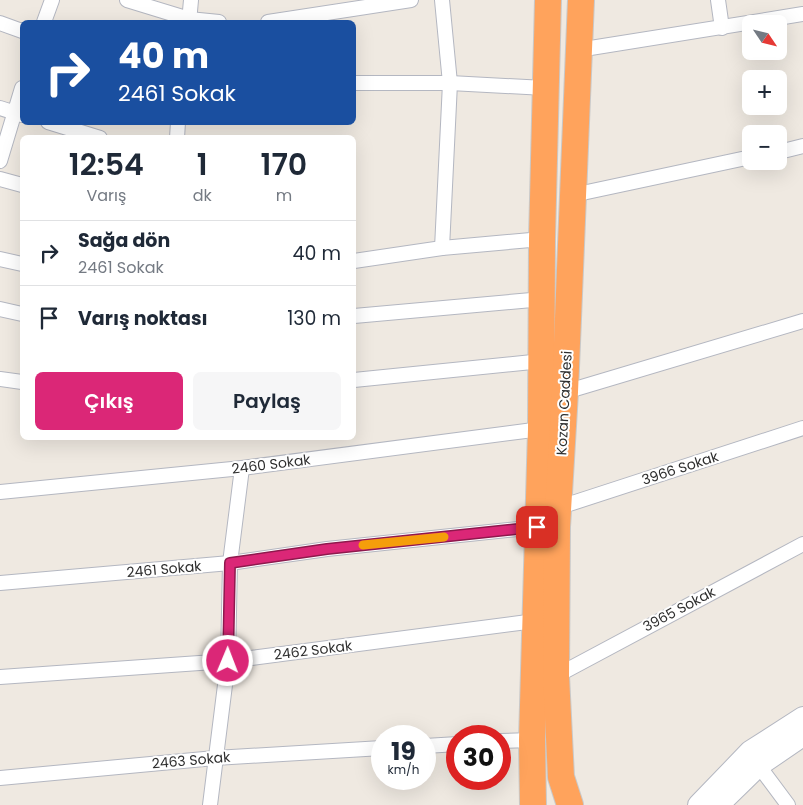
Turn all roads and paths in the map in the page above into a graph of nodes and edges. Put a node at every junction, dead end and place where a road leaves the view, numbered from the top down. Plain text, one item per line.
1 (52, 0) edge
2 (126, 0) edge
3 (191, 0) edge
4 (411, 0) edge
5 (442, 0) edge
6 (548, 0) edge
7 (581, 0) edge
8 (718, 0) edge
9 (803, 14) edge
10 (327, 18) edge
11 (45, 20) edge
12 (186, 20) edge
13 (189, 20) edge
14 (298, 20) edge
15 (0, 23) edge
16 (722, 28) junction
17 (20, 30) edge
18 (578, 50) junction
19 (356, 83) edge
20 (450, 83) junction
21 (545, 88) junction
22 (20, 101) edge
23 (0, 108) edge
24 (18, 114) edge
25 (58, 125) edge
26 (90, 135) edge
27 (803, 146) edge
28 (787, 150) edge
29 (742, 159) edge
30 (0, 161) edge
31 (0, 179) edge
32 (20, 185) edge
33 (573, 195) junction
34 (542, 239) junction
35 (442, 248) junction
36 (0, 259) edge
37 (356, 261) edge
38 (20, 264) edge
39 (543, 299) junction
40 (0, 309) edge
41 (20, 314) edge
42 (356, 316) edge
43 (803, 321) edge
44 (542, 361) junction
45 (0, 379) edge
46 (356, 380) edge
47 (20, 382) edge
48 (565, 392) junction
49 (803, 428) edge
50 (541, 429) junction
51 (242, 468) junction
52 (0, 492) edge
53 (557, 508) junction
54 (537, 527) junction
55 (803, 544) edge
56 (230, 563) junction
57 (0, 583) edge
58 (535, 621) junction
59 (228, 661) junction
60 (556, 676) junction
61 (0, 677) edge
62 (803, 718) edge
63 (803, 736) edge
64 (532, 740) junction
65 (511, 741) edge
66 (371, 749) edge
67 (215, 758) junction
68 (759, 766) junction
69 (561, 777) junction
70 (0, 778) edge
71 (210, 805) edge
72 (533, 805) edge
73 (570, 805) edge
74 (581, 805) edge
75 (698, 805) edge
76 (719, 805) edge
77 (788, 805) edge

1 - 11 street
2 - 12 street
3 - 13 street
4 - 10 street
5 - 20 street
6 - 21 highway, Kozan Caddesi
7 - 18 highway, Kozan Caddesi
8 - 16 street
9 - 16 street
10 - 14 street
15 - 17 street
16 - 18 street
18 - 33 highway, Kozan Caddesi
19 - 20 street
20 - 21 street
20 - 35 street
21 - 34 highway, Kozan Caddesi
22 - 24 street
23 - 24 street
24 - 30 street
25 - 26 street
27 - 28 street
29 - 33 street
31 - 32 street
33 - 48 highway, Kozan Caddesi
34 - 35 street
34 - 39 highway, Kozan Caddesi
35 - 37 street
36 - 38 street
39 - 42 street
39 - 44 highway, Kozan Caddesi
40 - 41 street
43 - 48 street
44 - 46 street
44 - 50 highway, Kozan Caddesi
45 - 47 street
48 - 53 highway, Kozan Caddesi
49 - 53 street, 3966 Sokak
50 - 51 street, 2460 Sokak
50 - 54 highway, Kozan Caddesi
51 - 52 street, 2460 Sokak
51 - 56 street
53 - 60 highway, Kozan Caddesi
54 - 56 street, 2461 Sokak
54 - 58 highway, Kozan Caddesi
55 - 60 street, 3965 Sokak
56 - 57 street, 2461 Sokak
56 - 59 street
58 - 59 street, 2462 Sokak
58 - 64 highway, Kozan Caddesi
59 - 61 street, 2462 Sokak
59 - 67 street
60 - 69 highway, Kozan Caddesi
62 - 75 main road
63 - 68 main road
64 - 65 street
64 - 72 highway, Kozan Caddesi
66 - 67 street, 2463 Sokak
67 - 70 street, 2463 Sokak
67 - 71 street
68 - 76 main road
68 - 77 street
69 - 73 highway, Kozan Caddesi
69 - 74 main road

